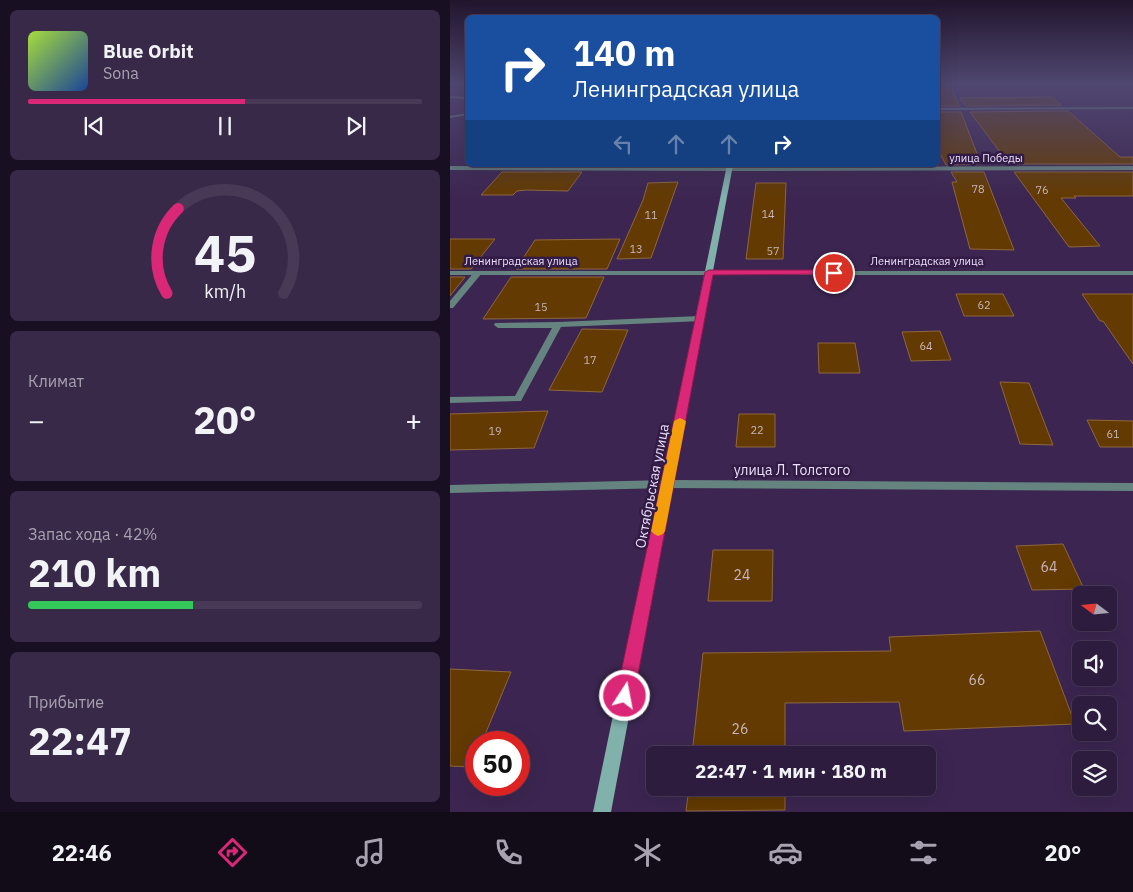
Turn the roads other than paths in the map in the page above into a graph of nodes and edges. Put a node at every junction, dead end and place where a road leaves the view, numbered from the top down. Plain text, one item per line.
1 (730, 167) edge
2 (450, 168) edge
3 (1133, 168) edge
4 (709, 272) junction
5 (450, 273) edge
6 (478, 273) junction
7 (1133, 273) edge
8 (450, 306) edge
9 (700, 319) junction
10 (498, 325) dead end
11 (558, 325) junction
12 (450, 400) edge
13 (668, 484) junction
14 (1133, 487) edge
15 (450, 489) edge
16 (602, 812) edge

1 - 2 street, улица Победы
1 - 3 street, улица Победы
1 - 4 main road, Октябрьская улица
4 - 6 street, Ленинградская улица
4 - 7 street, Ленинградская улица
4 - 9 main road, Октябрьская улица
5 - 6 street, Ленинградская улица
6 - 8 street
9 - 11 street
9 - 13 main road, Октябрьская улица
10 - 11 street
11 - 12 street
13 - 14 street, улица Л. Толстого
13 - 15 street, улица Л. Толстого
13 - 16 main road, Октябрьская улица

